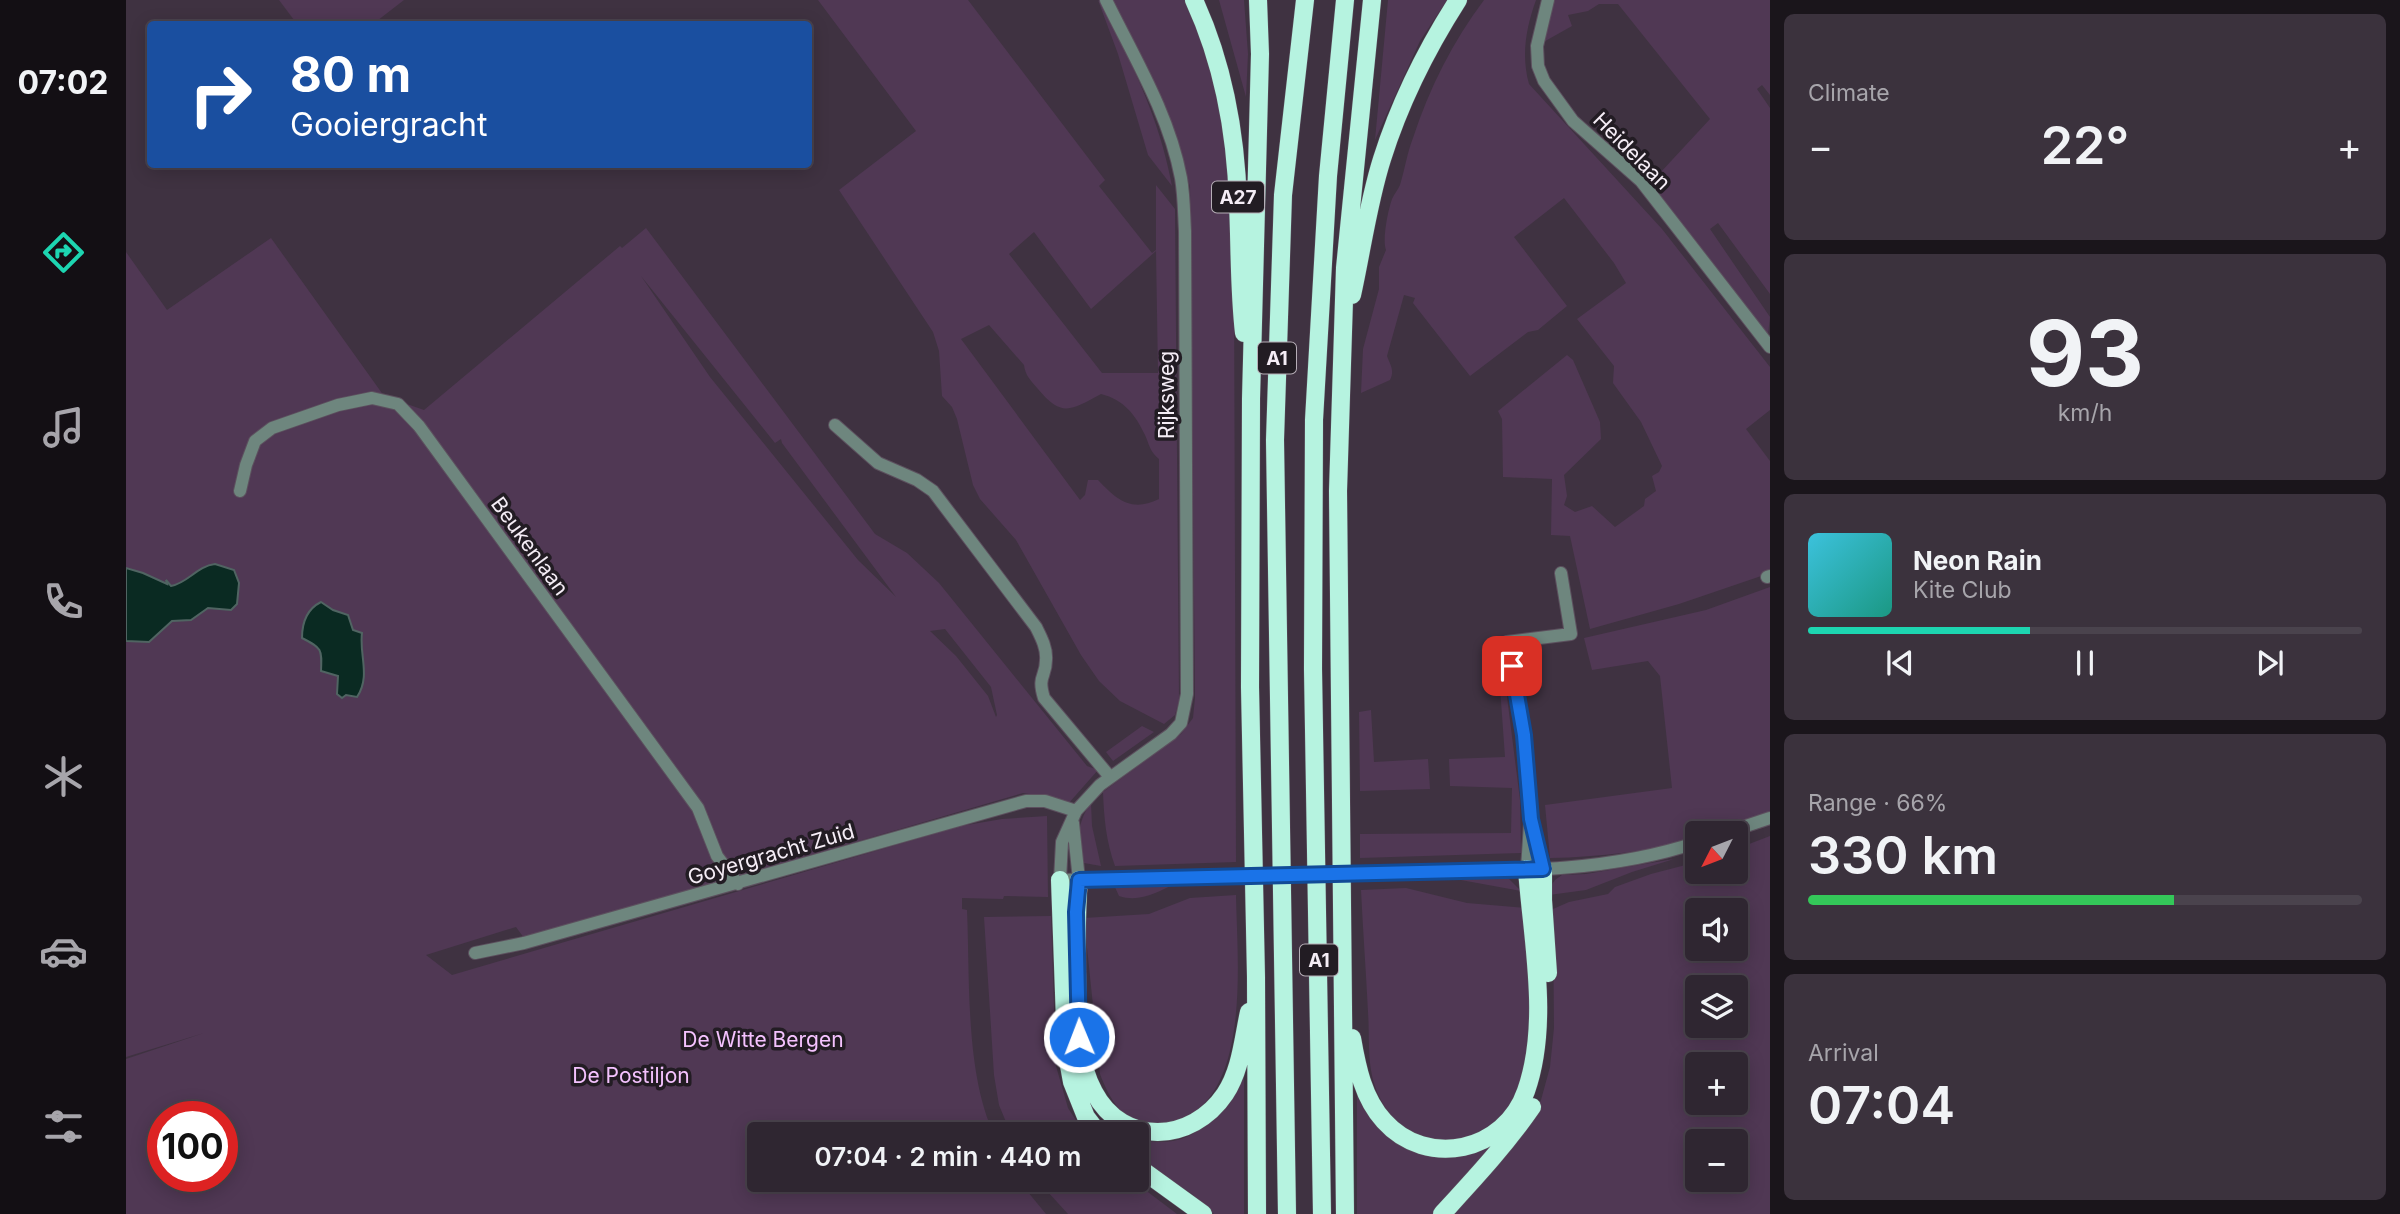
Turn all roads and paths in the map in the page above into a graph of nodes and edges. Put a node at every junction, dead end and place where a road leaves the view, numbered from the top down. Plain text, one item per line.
1 (1106, 0) edge
2 (1194, 0) edge
3 (1258, 0) edge
4 (1305, 0) edge
5 (1345, 0) edge
6 (1372, 0) edge
7 (1458, 0) edge
8 (1548, 0) edge
9 (1342, 340) junction
10 (1770, 347) edge
11 (1251, 399) junction
12 (835, 425) dead end
13 (240, 491) dead end
14 (1561, 573) dead end
15 (1113, 775) junction
16 (1074, 815) junction
17 (1770, 818) edge
18 (1748, 825) edge
19 (1685, 846) edge
20 (1535, 869) junction
21 (1070, 880) junction
22 (738, 884) junction
23 (475, 953) dead end
24 (1256, 978) junction
25 (1344, 1001) junction
26 (1090, 1122) edge
27 (1149, 1175) edge
28 (1203, 1214) edge
29 (1257, 1214) edge
30 (1287, 1214) edge
31 (1322, 1214) edge
32 (1345, 1214) edge
33 (1442, 1214) edge

1 - 15 street, Rijksweg
2 - 11 highway, A27
3 - 11 highway, A1
4 - 30 highway, A1
5 - 31 highway, A1
6 - 9 highway, A1
7 - 9 highway, A1
8 - 10 street, Heidelaan
9 - 25 highway, A1
11 - 24 highway, A1
12 - 15 street
13 - 22 street, Beukenlaan
14 - 20 street
15 - 16 street, Rijksweg
16 - 21 street
16 - 21 street
16 - 22 street, Goyergracht Zuid
17 - 18 street
19 - 20 street
20 - 21 street, bridge
20 - 25 highway, A1
20 - 33 highway
21 - 24 highway, A1
21 - 26 highway
22 - 23 street, Goyergracht Zuid
24 - 29 highway, A1
25 - 32 highway, A1
27 - 28 highway

